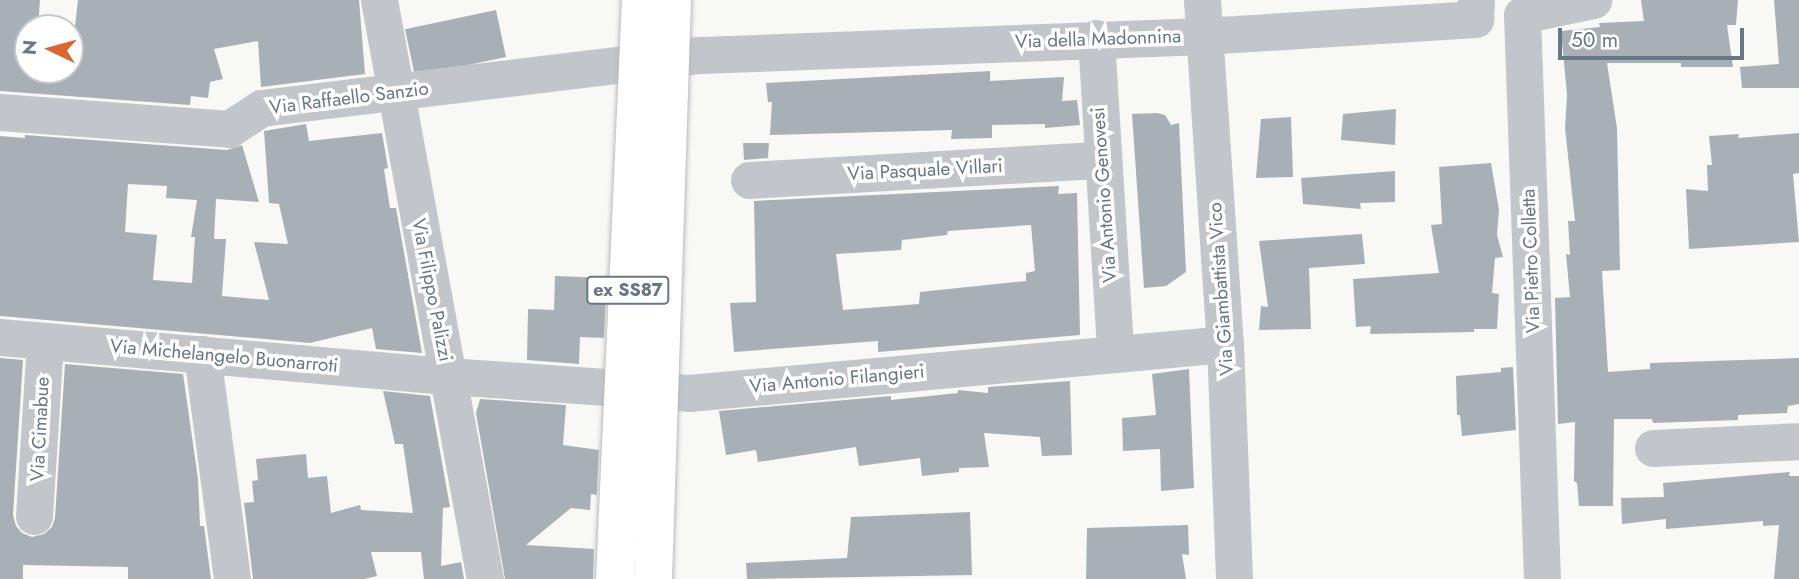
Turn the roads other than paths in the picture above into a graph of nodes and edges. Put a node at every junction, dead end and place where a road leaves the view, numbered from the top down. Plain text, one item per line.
1 (379, 0) edge
2 (641, 0) edge
3 (672, 0) edge
4 (1202, 0) edge
5 (1593, 0) edge
6 (1476, 9) edge
7 (1522, 15) junction
8 (1204, 36) junction
9 (1096, 38) junction
10 (702, 55) joint
11 (395, 93) junction
12 (0, 112) edge
13 (1101, 160) junction
14 (749, 180) dead end
15 (0, 337) edge
16 (45, 341) junction
17 (1225, 344) junction
18 (1115, 353) junction
19 (202, 354) junction
20 (448, 376) junction
21 (1799, 441) edge
22 (1653, 447) dead end
23 (34, 516) dead end
24 (232, 579) edge
25 (485, 579) edge
26 (615, 579) edge
27 (653, 579) edge
28 (1234, 579) edge
29 (1542, 579) edge

1 - 11 street, Via Filippo Palizzi
2 - 26 highway, ex SS87, bridge
3 - 27 highway, ex SS87, bridge
4 - 8 street, Via Giambattista Vico
5 - 7 street
6 - 7 street, Via della Madonnina
6 - 8 street, Via della Madonnina
7 - 29 street, Via Pietro Colletta
8 - 9 street, Via della Madonnina
8 - 17 street, Via Giambattista Vico
9 - 10 street, Via della Madonnina
9 - 13 street, Via Antonio Genovesi
10 - 11 street, Via Raffaello Sanzio
11 - 12 street, Via Raffaello Sanzio
11 - 20 street, Via Filippo Palizzi
13 - 14 street, Via Pasquale Villari
13 - 18 street, Via Antonio Genovesi
15 - 16 street, Via Michelangelo Buonarroti
16 - 19 street, Via Michelangelo Buonarroti
16 - 23 street, Via Cimabue
17 - 18 street, Via Antonio Filangieri
17 - 28 street, Via Giambattista Vico
18 - 20 street, Via Antonio Filangieri
19 - 20 street, Via Michelangelo Buonarroti
19 - 24 street
20 - 25 street, Via Filippo Palizzi
21 - 22 street

